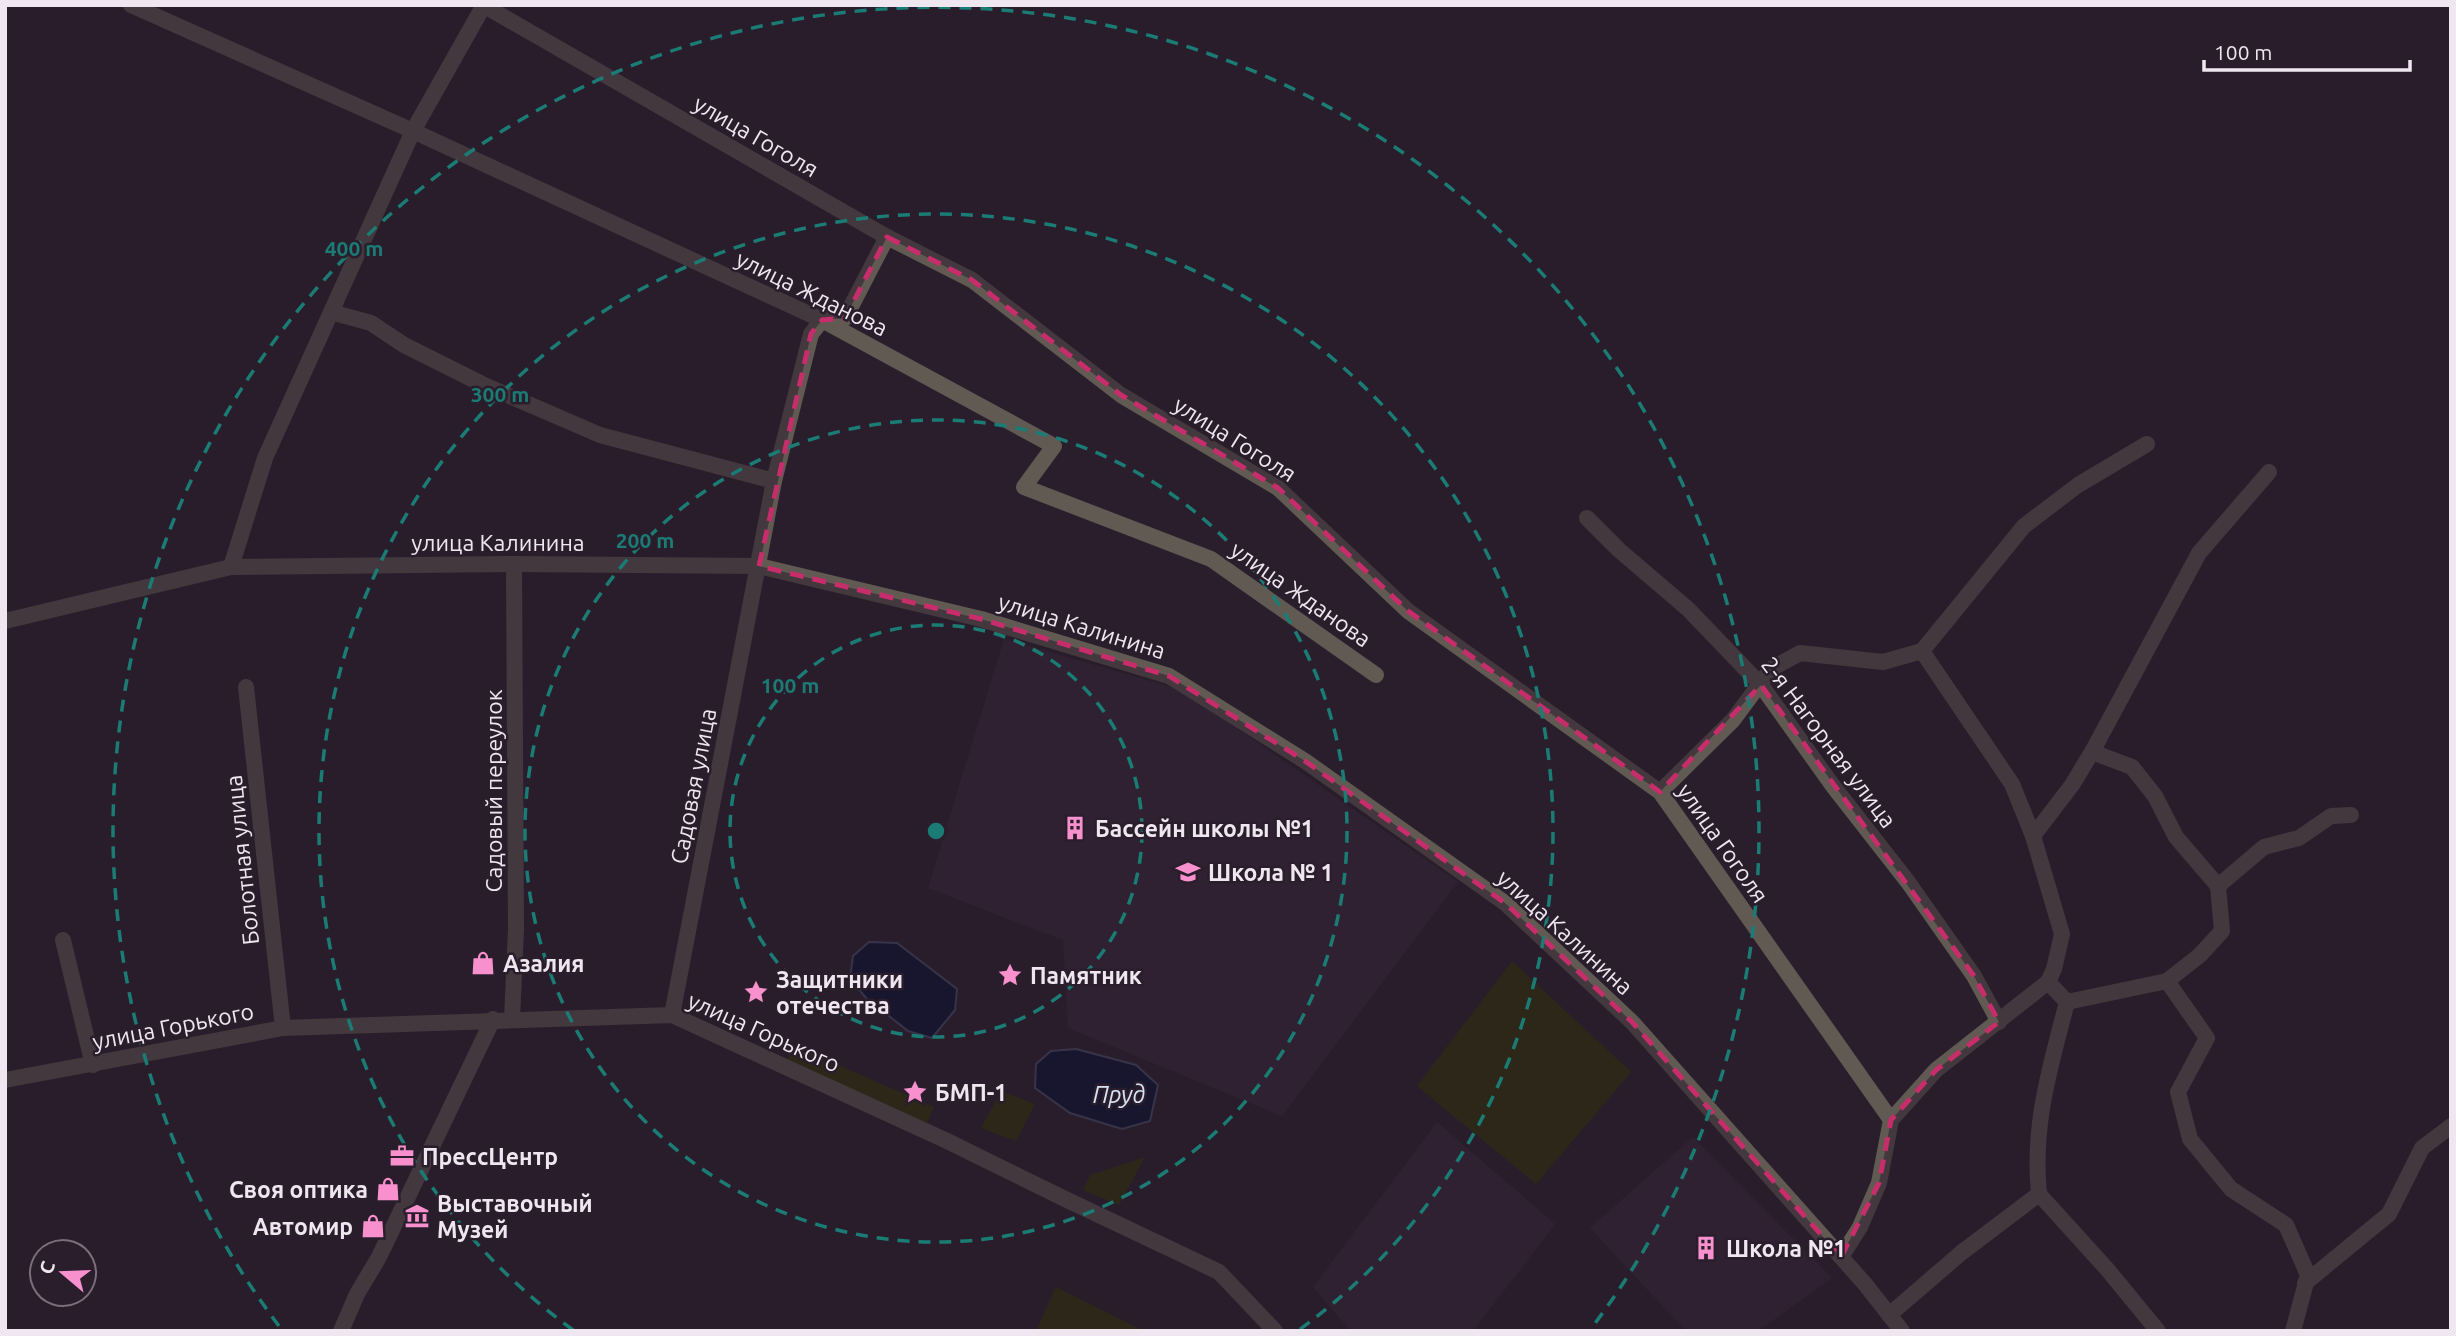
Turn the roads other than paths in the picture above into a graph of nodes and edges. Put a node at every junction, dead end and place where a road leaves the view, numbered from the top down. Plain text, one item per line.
1 (131, 5) edge
2 (483, 5) edge
3 (413, 131) junction
4 (887, 237) junction
5 (331, 312) junction
6 (822, 320) junction
7 (2147, 444) dead end
8 (2269, 472) dead end
9 (774, 481) junction
10 (1587, 518) dead end
11 (514, 564) junction
12 (759, 566) junction
13 (231, 567) junction
14 (5, 621) edge
15 (1922, 651) junction
16 (1376, 674) dead end
17 (1761, 685) junction
18 (246, 687) dead end
19 (2092, 752) junction
20 (1660, 792) junction
21 (2351, 816) dead end
22 (2033, 836) junction
23 (2218, 886) junction
24 (63, 940) dead end
25 (2167, 981) junction
26 (2048, 982) junction
27 (2067, 1002) junction
28 (671, 1015) junction
29 (493, 1019) junction
30 (512, 1019) junction
31 (1999, 1023) junction
32 (283, 1028) junction
33 (93, 1065) junction
34 (5, 1080) edge
35 (1891, 1120) junction
36 (2451, 1126) edge
37 (2039, 1194) junction
38 (1841, 1257) junction
39 (2305, 1283) junction
40 (1889, 1315) junction
41 (341, 1331) edge
42 (1275, 1331) edge
43 (1902, 1331) edge
44 (2158, 1331) edge
45 (2293, 1331) edge

1 - 3 street, улица Жданова
2 - 3 street
2 - 4 street, улица Гоголя
3 - 5 street
3 - 6 street, улица Жданова
4 - 6 street
4 - 20 street, улица Гоголя
5 - 9 street
5 - 13 street
6 - 9 street, Садовая улица
6 - 16 street, улица Жданова
7 - 15 street
8 - 19 street
9 - 12 street, Садовая улица
10 - 17 street, 2-я Нагорная улица
11 - 12 street, улица Калинина
11 - 13 street, улица Калинина
11 - 30 street, Садовый переулок
12 - 28 street, Садовая улица
12 - 38 street, улица Калинина
13 - 14 street, улица Калинина
15 - 17 street
15 - 22 street
17 - 20 street
17 - 31 street, 2-я Нагорная улица
18 - 32 street, Болотная улица
19 - 22 street
19 - 23 street
20 - 35 street, улица Гоголя
21 - 23 street
22 - 26 street
23 - 25 street
24 - 33 street
25 - 27 street
25 - 39 street
26 - 27 street
26 - 31 street
27 - 37 street
28 - 30 street, улица Горького
28 - 42 street, улица Горького
29 - 30 street, улица Горького
29 - 32 street, улица Горького
29 - 41 street
31 - 35 street
32 - 33 street, улица Горького
33 - 34 street, улица Горького
35 - 38 street
36 - 39 street
37 - 40 street
37 - 44 street
38 - 40 street, улица Калинина
39 - 45 street
40 - 43 street, улица Калинина

